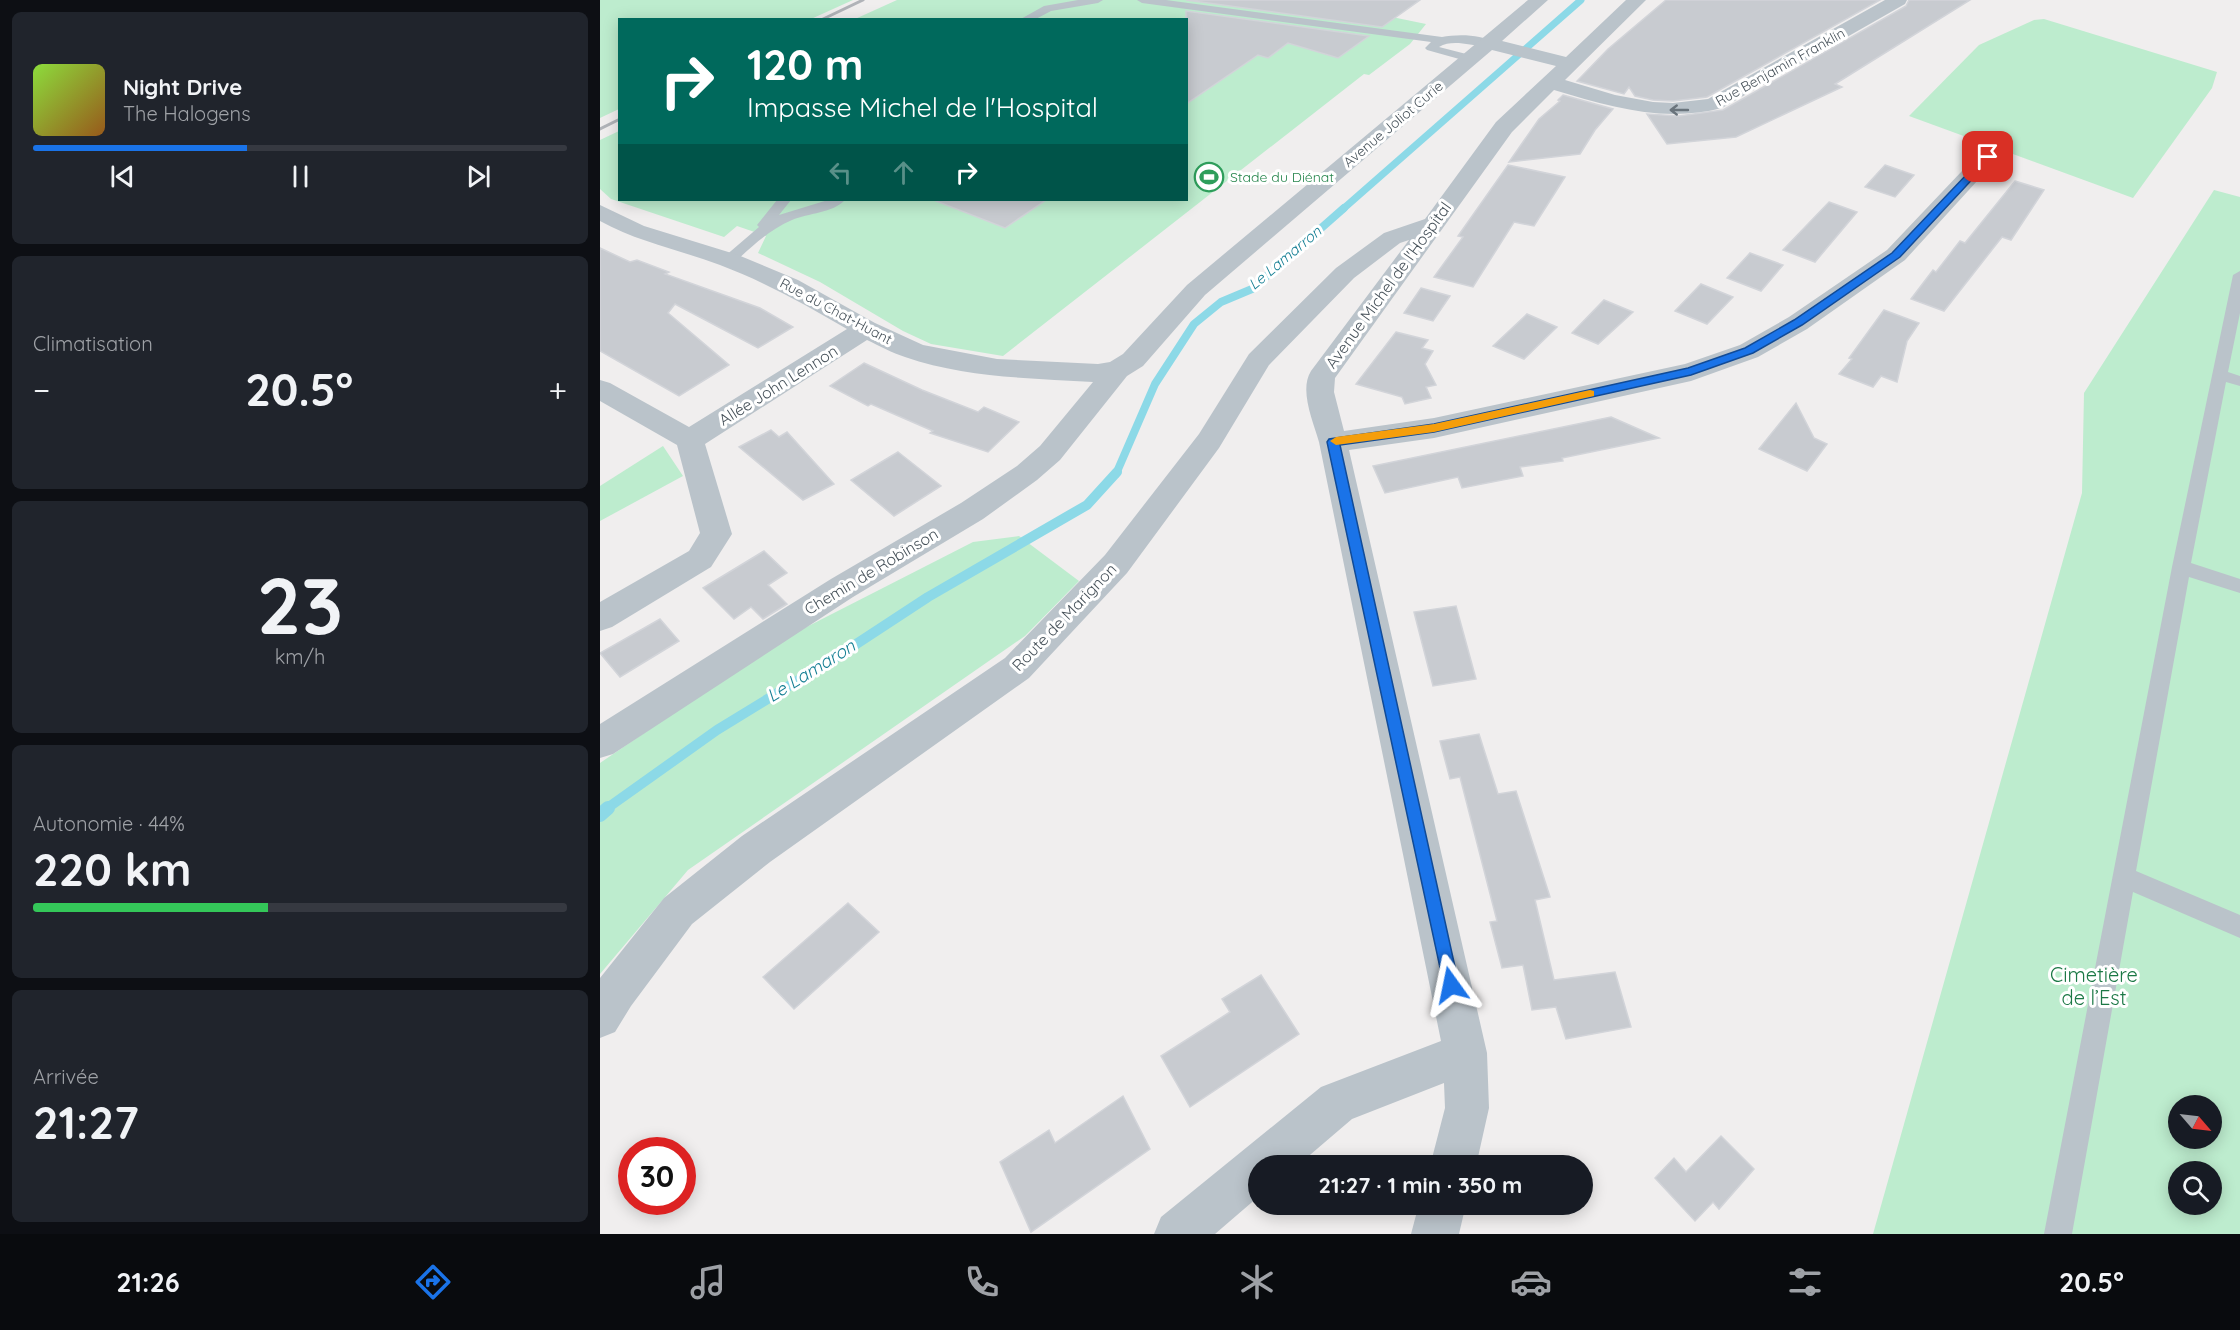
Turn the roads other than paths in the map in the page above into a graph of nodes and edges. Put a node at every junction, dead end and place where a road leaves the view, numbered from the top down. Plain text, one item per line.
1 (1098, 0) edge
2 (1142, 0) edge
3 (1539, 0) edge
4 (1637, 0) edge
5 (1898, 0) edge
6 (1028, 18) edge
7 (1441, 40) junction
8 (1497, 46) junction
9 (1464, 63) junction
10 (1552, 67) junction
11 (1988, 157) dead end
12 (783, 201) edge
13 (835, 202) edge
14 (600, 212) edge
15 (1432, 224) junction
16 (759, 232) junction
17 (729, 260) junction
18 (2240, 275) edge
19 (866, 329) junction
20 (1117, 370) junction
21 (2219, 375) junction
22 (2240, 381) edge
23 (600, 389) edge
24 (690, 440) junction
25 (1333, 442) junction
26 (2181, 567) junction
27 (2240, 586) edge
28 (600, 618) edge
29 (600, 743) edge
30 (2124, 877) junction
31 (2240, 927) edge
32 (600, 1017) edge
33 (1466, 1053) junction
34 (1274, 1155) edge
35 (1456, 1155) edge
36 (1248, 1177) edge
37 (1440, 1215) edge
38 (1178, 1234) edge
39 (1435, 1234) edge
40 (2058, 1234) edge

1 - 6 lane
2 - 7 lane
3 - 8 street, Avenue Joliot Curie
4 - 10 street, Avenue Michel de l'Hospital
5 -> 10 street, Rue Benjamin Franklin
7 - 8 lane
7 - 9 lane
8 - 9 street, Avenue Joliot Curie
8 - 10 street, Rue Benjamin Franklin
9 - 20 street, Avenue Joliot Curie
10 - 15 street, Avenue Michel de l'Hospital
11 - 25 street
12 - 16 lane
13 - 16 lane
14 - 17 street, Rue du Chat-Huant
15 - 25 street, Avenue Michel de l'Hospital
15 - 32 street, Route de Marignon
16 - 17 lane
17 - 19 street, Rue du Chat-Huant
18 - 21 lane
19 - 20 street, Rue du Chat-Huant
19 - 24 street, Allée John Lennon
20 - 29 street, Chemin de Robinson
21 - 22 lane
21 - 26 lane
23 - 24 street
24 - 28 street
25 - 33 street, Avenue Michel de l'Hospital
26 - 27 lane
26 - 30 lane
30 - 31 lane
30 - 40 lane
33 - 34 street
33 - 35 street, Avenue Michel de l'Hospital
36 - 38 street
37 - 39 street

